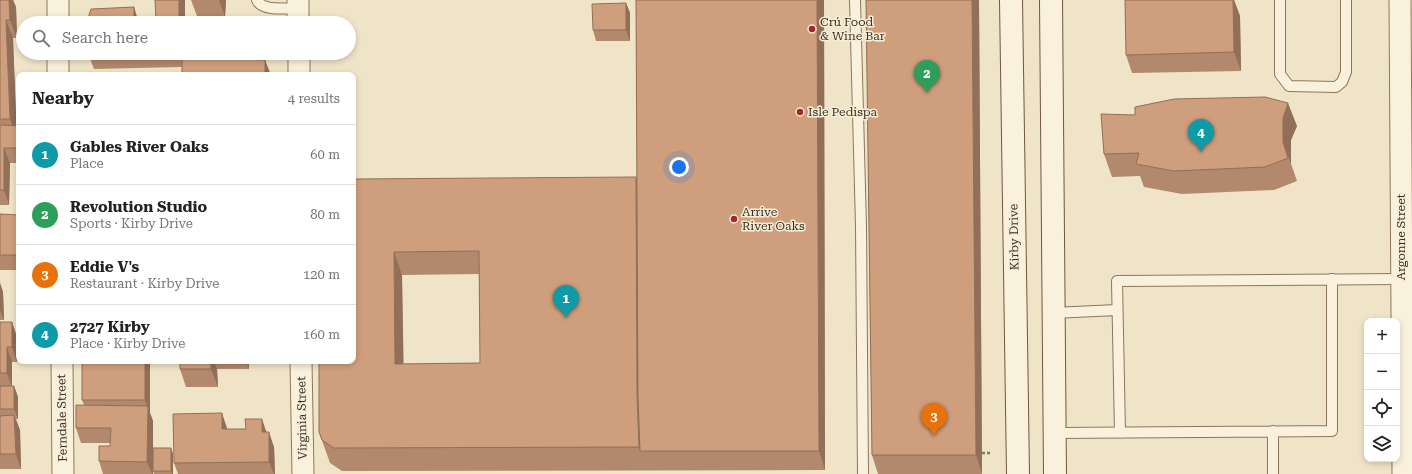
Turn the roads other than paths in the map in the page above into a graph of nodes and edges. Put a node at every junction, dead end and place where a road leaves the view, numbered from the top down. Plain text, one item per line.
1 (58, 0) edge
2 (257, 0) edge
3 (855, 0) edge
4 (1011, 0) edge
5 (1050, 0) edge
6 (1280, 0) edge
7 (1346, 0) edge
8 (1400, 0) edge
9 (298, 10) edge
10 (58, 16) edge
11 (58, 60) edge
12 (299, 60) edge
13 (58, 72) edge
14 (299, 72) edge
15 (1407, 215) edge
16 (1332, 279) junction
17 (1401, 279) junction
18 (1117, 310) junction
19 (1053, 313) junction
20 (62, 364) edge
21 (301, 364) edge
22 (1120, 432) junction
23 (1273, 432) junction
24 (1054, 433) junction
25 (63, 474) edge
26 (302, 474) edge
27 (863, 474) edge
28 (1018, 474) edge
29 (1055, 474) edge
30 (1272, 474) edge
31 (1403, 474) edge

1 - 10 street
2 - 9 lane
3 - 27 lane
4 - 28 main road, Kirby Drive
5 - 19 main road
6 - 7 lane
8 - 15 street, Argonne Street
11 - 13 street
12 - 14 street
15 - 17 street, Argonne Street
16 - 17 lane
16 - 18 lane
16 - 23 lane
17 - 31 street, Argonne Street
18 - 19 lane
18 - 22 lane
19 - 24 main road
20 - 25 street, Ferndale Street
21 - 26 street, Virginia Street
22 - 23 lane
22 - 24 lane
23 - 30 lane
24 - 29 main road

